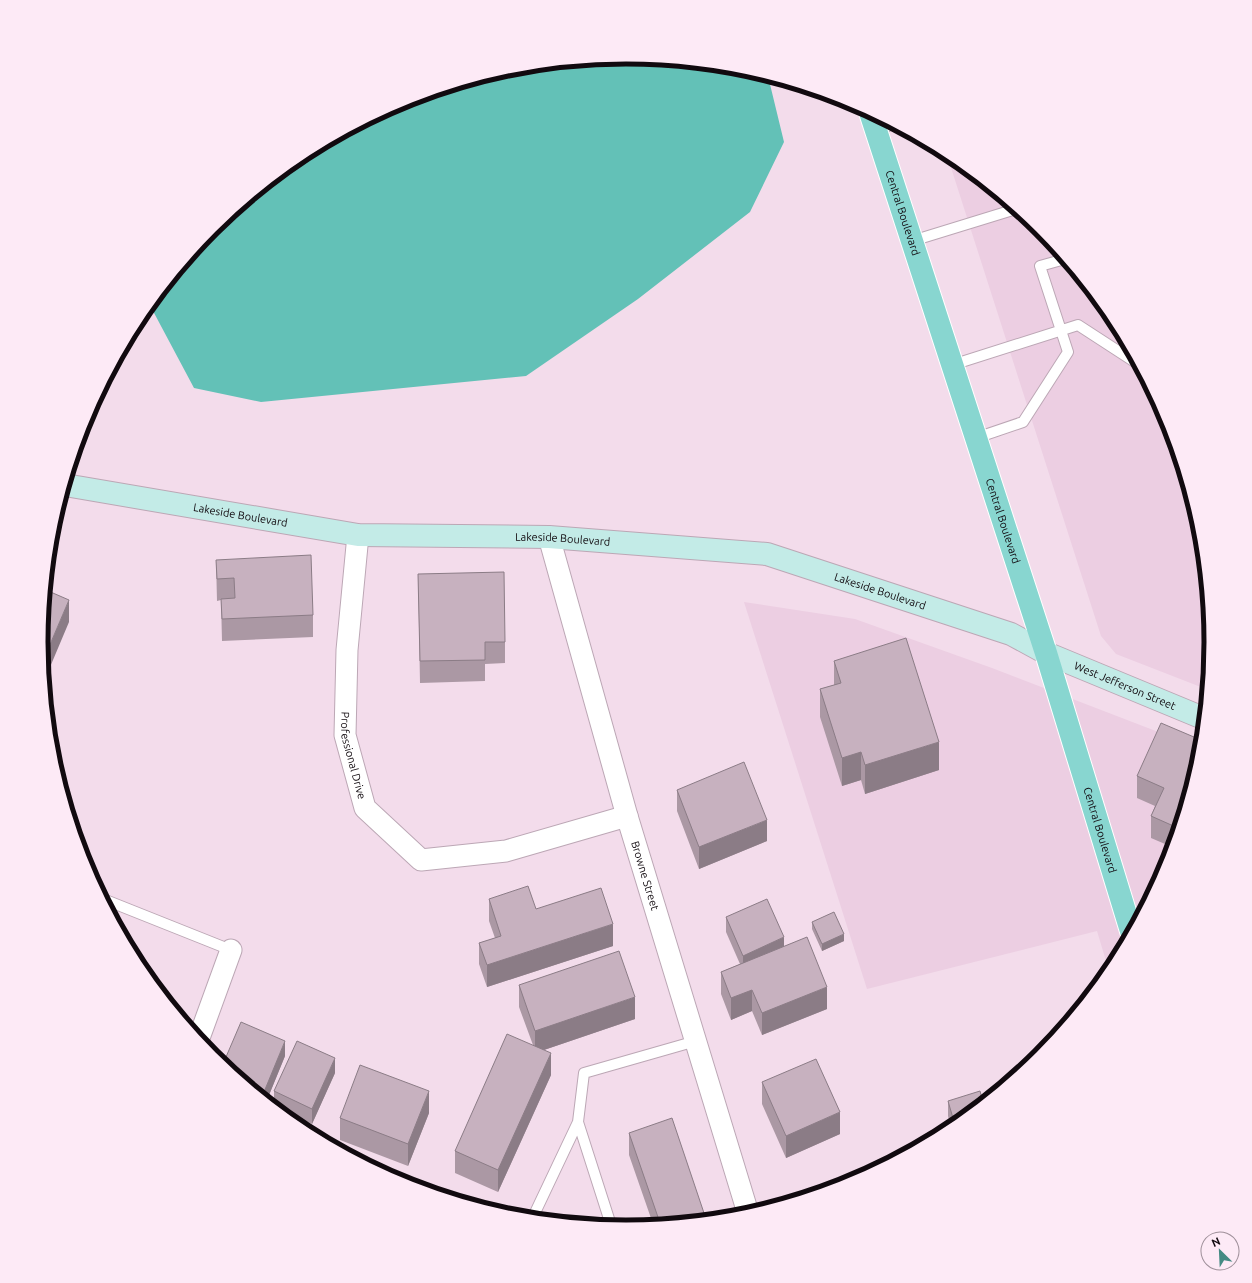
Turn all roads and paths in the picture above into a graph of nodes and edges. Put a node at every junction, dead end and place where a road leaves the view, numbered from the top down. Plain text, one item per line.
1 (880, 122) edge
2 (1011, 211) edge
3 (912, 241) junction
4 (1061, 260) edge
5 (1061, 331) junction
6 (1130, 359) edge
7 (952, 365) junction
8 (976, 438) junction
9 (70, 486) edge
10 (358, 535) junction
11 (549, 537) junction
12 (1046, 652) junction
13 (1199, 716) edge
14 (627, 816) junction
15 (111, 902) edge
16 (1129, 926) edge
17 (231, 950) joint
18 (201, 1033) edge
19 (696, 1041) junction
20 (578, 1122) junction
21 (746, 1206) edge
22 (535, 1212) edge
23 (609, 1219) edge

1 - 3 main road, Central Boulevard
2 - 3 lane
3 - 7 main road, Central Boulevard
4 - 5 lane
5 - 6 lane
5 - 7 lane
5 - 8 lane
7 - 8 main road, Central Boulevard
8 - 12 main road, Central Boulevard
9 - 10 street, Lakeside Boulevard
10 - 11 street, Lakeside Boulevard
10 - 14 street, Professional Drive
11 - 12 street, Lakeside Boulevard
11 - 14 street, Browne Street
12 - 13 street, West Jefferson Street
12 - 16 main road, Central Boulevard
14 - 19 street, Browne Street
15 - 17 lane
17 - 18 street
19 - 20 lane
19 - 21 street, Browne Street
20 - 22 lane
20 - 23 lane

